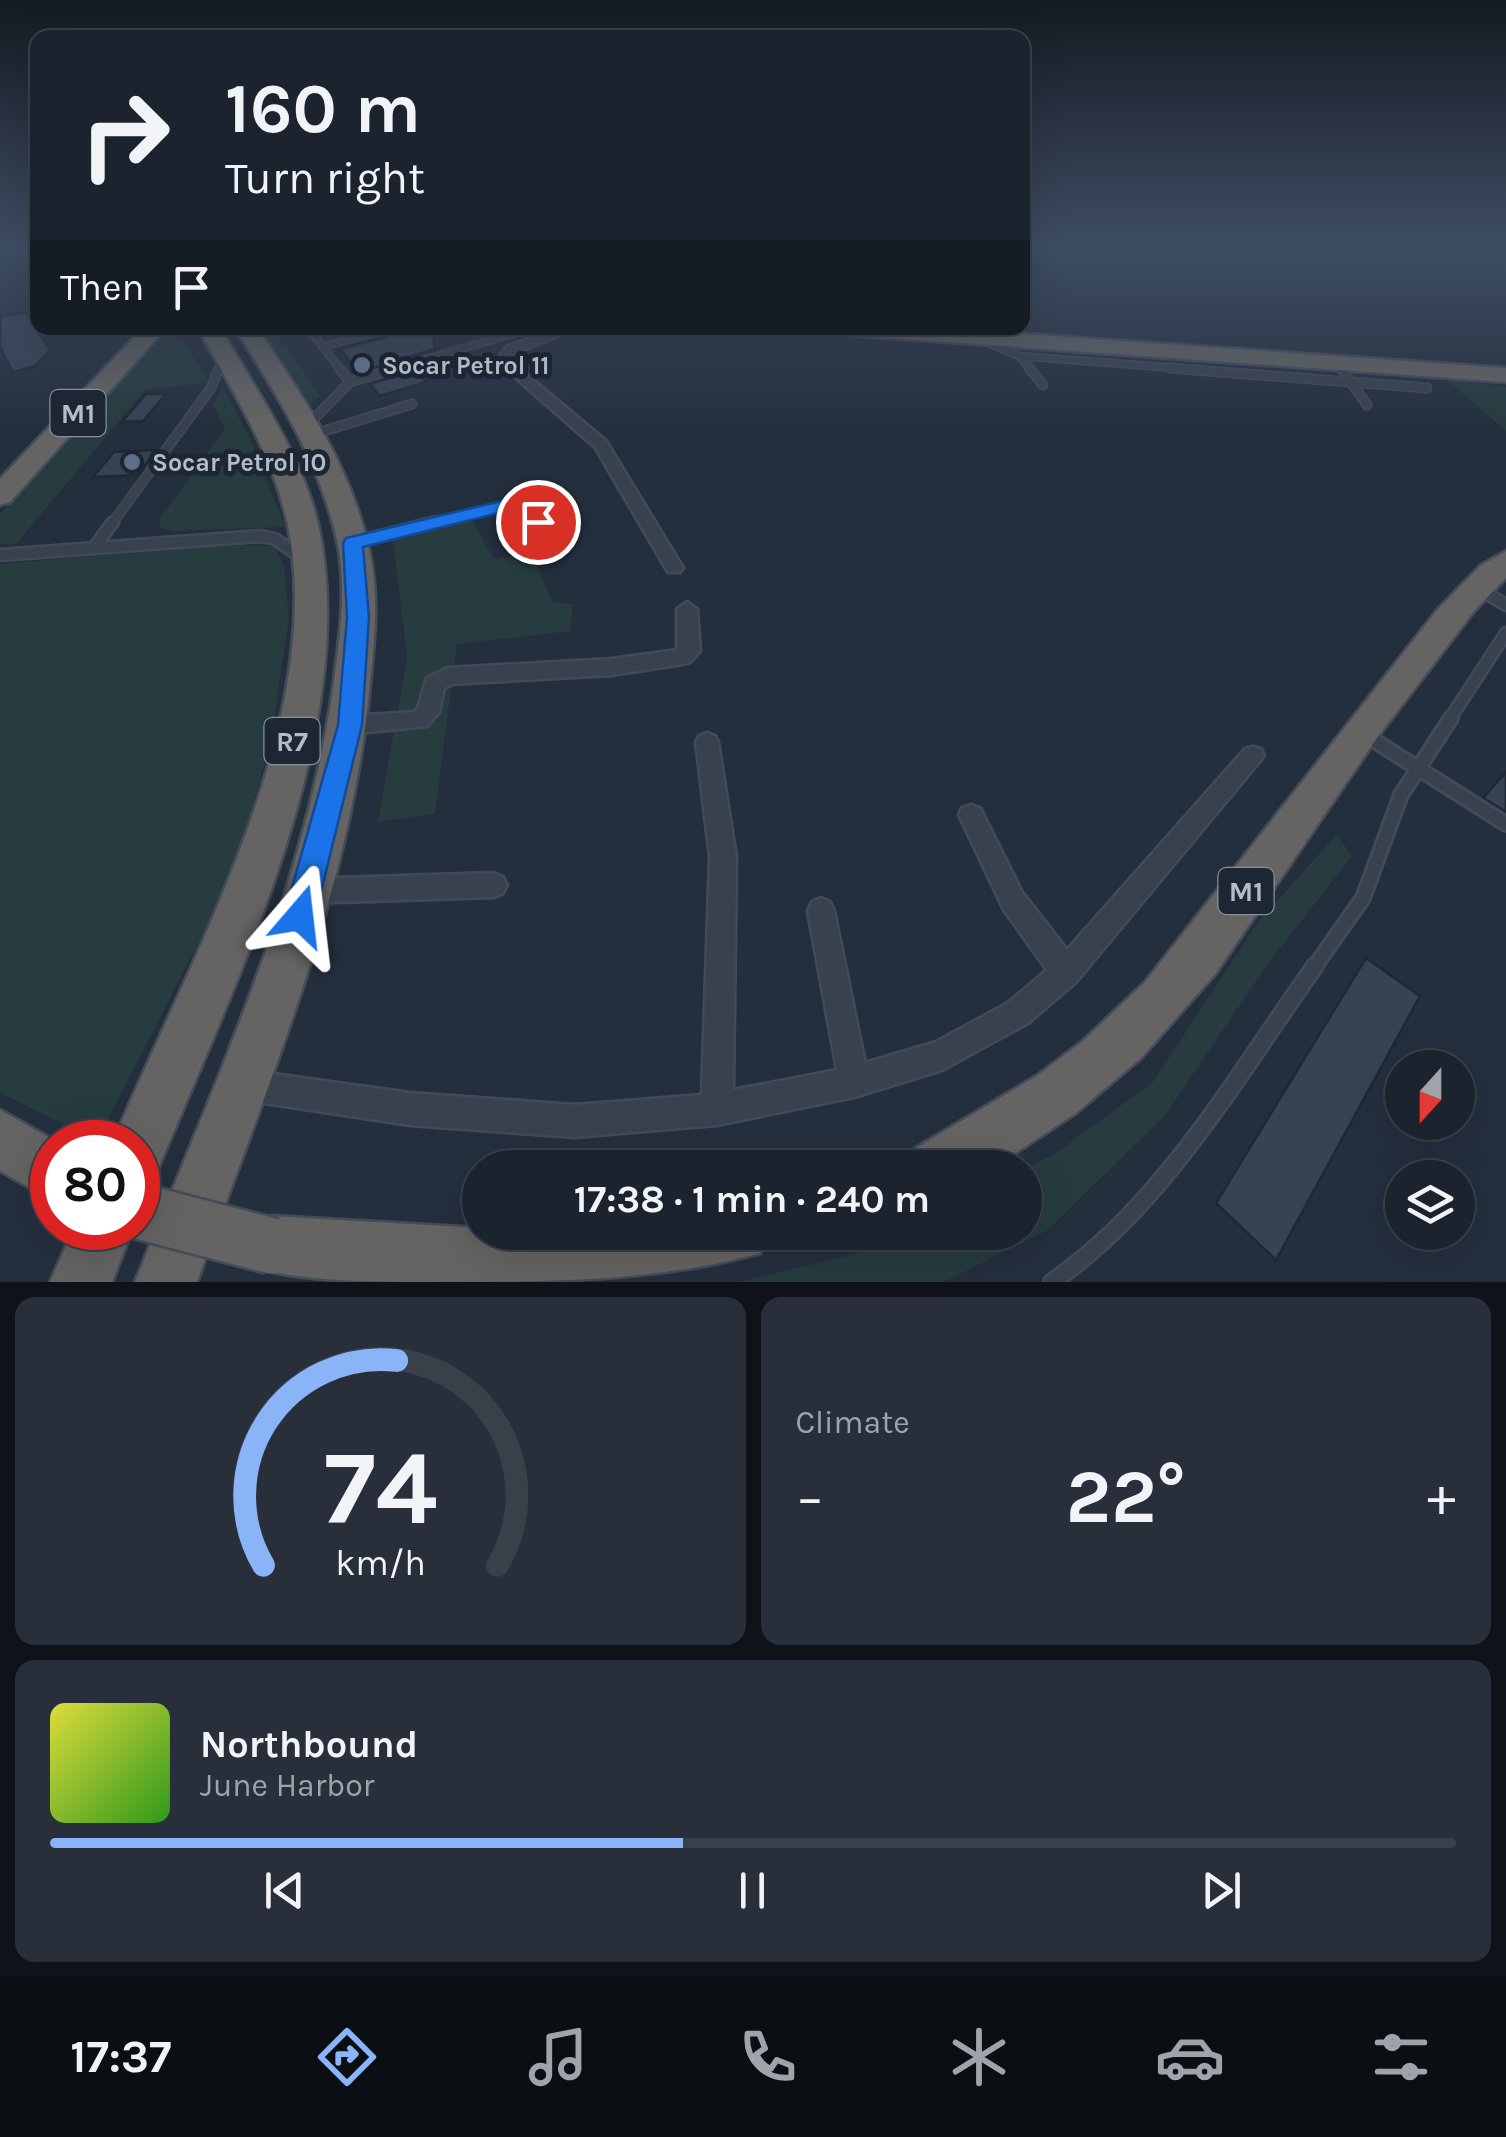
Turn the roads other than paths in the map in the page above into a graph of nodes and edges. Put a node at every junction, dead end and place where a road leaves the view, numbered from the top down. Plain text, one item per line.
1 (150, 335) edge
2 (313, 335) edge
3 (366, 335) edge
4 (508, 335) edge
5 (551, 335) edge
6 (951, 335) edge
7 (227, 337) edge
8 (988, 338) junction
9 (322, 347) junction
10 (1020, 356) junction
11 (1344, 372) junction
12 (1506, 378) edge
13 (350, 382) junction
14 (1043, 385) dead end
15 (1427, 388) dead end
16 (412, 404) dead end
17 (1368, 405) dead end
18 (308, 431) junction
19 (0, 496) edge
20 (560, 538) dead end
21 (353, 543) junction
22 (96, 546) junction
23 (0, 555) edge
24 (674, 568) dead end
25 (310, 570) junction
26 (1497, 585) edge
27 (686, 609) dead end
28 (1506, 633) edge
29 (350, 725) junction
30 (1358, 731) junction
31 (707, 742) dead end
32 (1253, 756) dead end
33 (1418, 767) junction
34 (971, 816) dead end
35 (1506, 824) edge
36 (494, 885) dead end
37 (307, 890) junction
38 (822, 910) dead end
39 (1066, 972) junction
40 (854, 1082) junction
41 (238, 1084) junction
42 (717, 1109) junction
43 (150, 1120) edge
44 (0, 1138) edge
45 (971, 1150) edge
46 (30, 1157) edge
47 (160, 1217) edge
48 (95, 1250) edge
49 (638, 1250) edge
50 (81, 1282) edge
51 (166, 1282) edge
52 (1052, 1282) edge

1 - 19 highway, M1
2 - 9 lane
3 - 9 lane
4 - 13 lane
5 - 24 street
6 - 8 highway
7 - 18 highway, R7
7 - 22 lane
7 - 25 highway, R7
8 - 10 lane
8 - 11 highway
9 - 13 lane
10 - 11 lane
10 - 14 lane
11 - 12 highway
11 - 15 lane
11 - 17 lane
13 - 18 lane
16 - 18 lane
18 - 21 highway, R7
20 - 21 lane
21 - 29 highway, R7
22 - 23 lane
22 - 25 lane
25 - 43 highway, R7
26 - 30 highway, M1
27 - 29 street
28 - 33 lane
29 - 37 highway, R7
30 - 33 lane
30 - 45 highway, M1
31 - 42 street
32 - 39 street
33 - 35 lane
33 - 52 lane
34 - 39 street
36 - 37 street
37 - 41 highway, R7
38 - 40 street
39 - 40 street
40 - 42 street
41 - 42 street
41 - 51 highway, R7
44 - 46 highway
47 - 49 highway, bridge
48 - 50 highway

